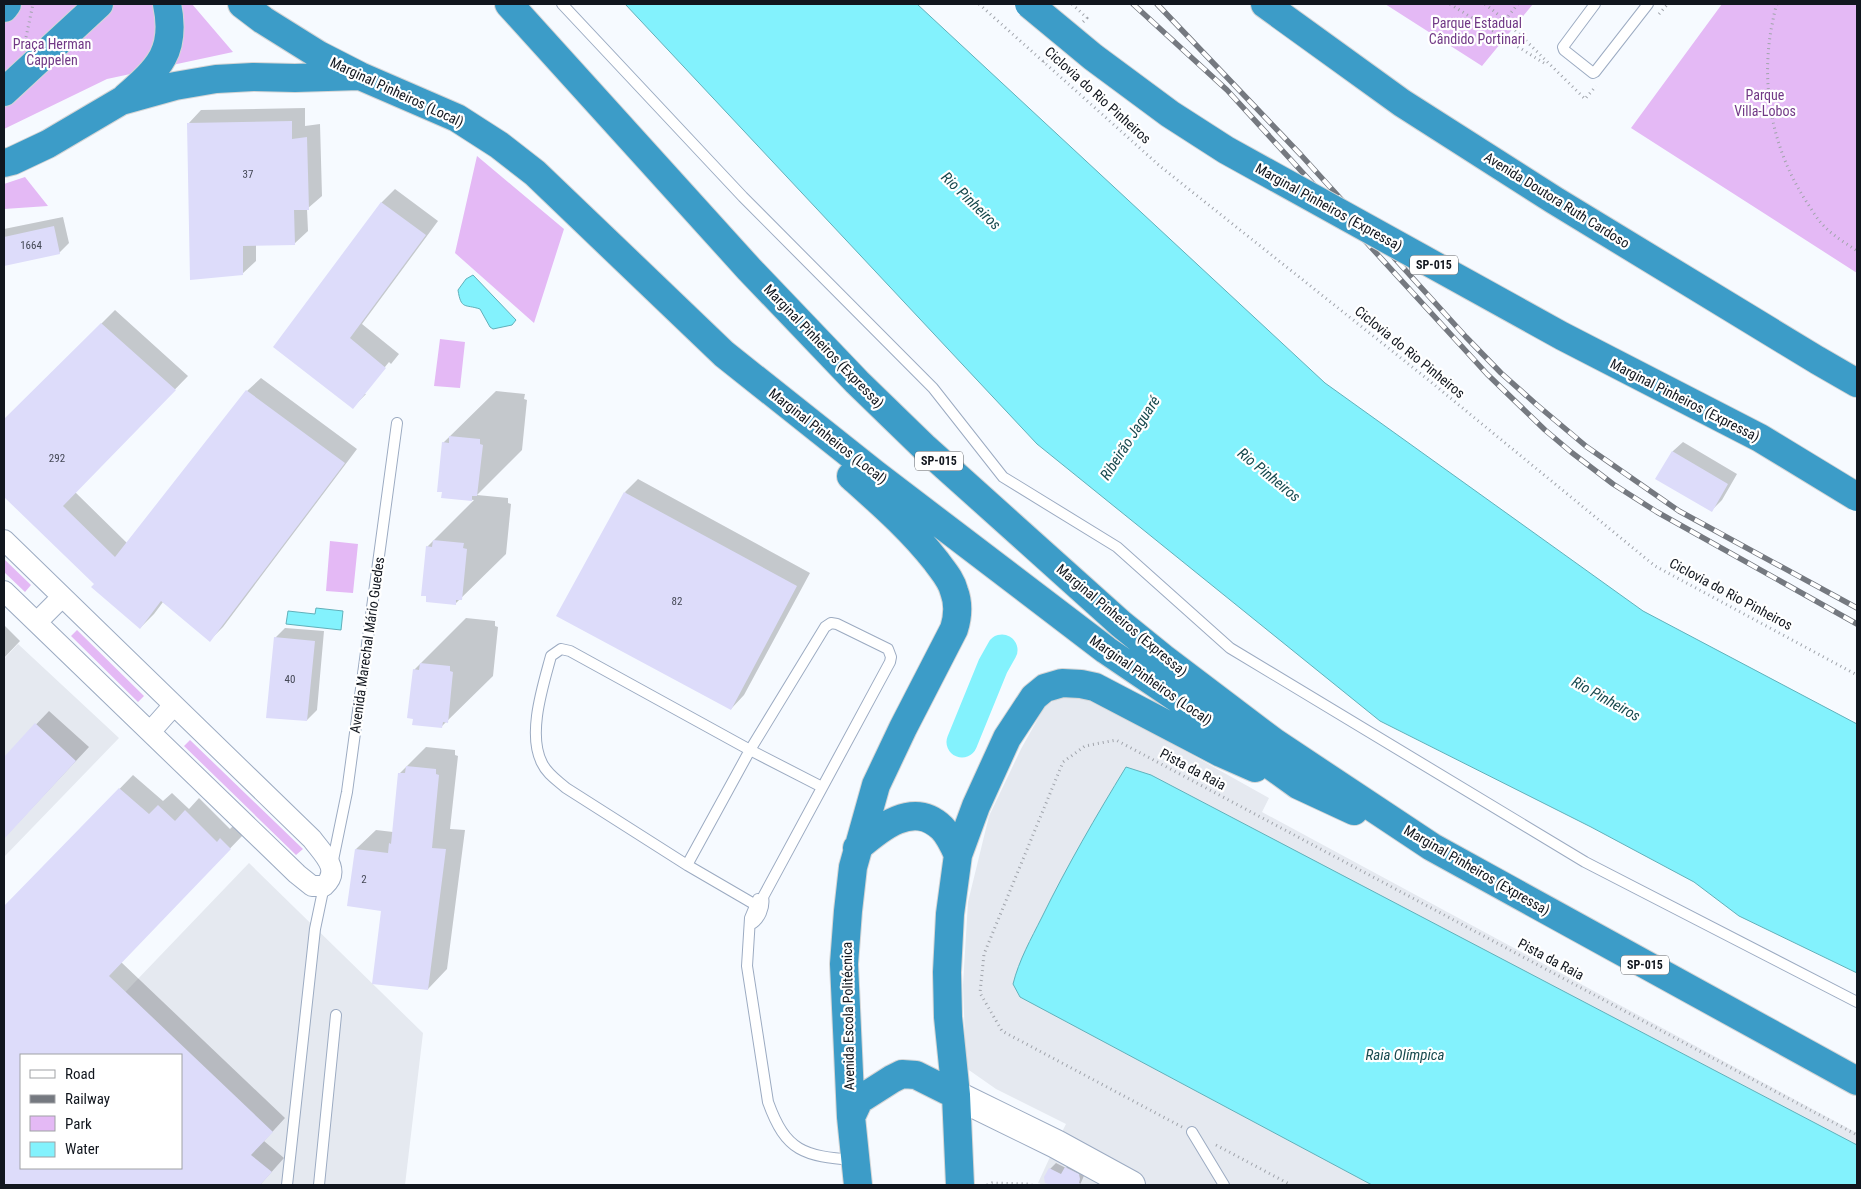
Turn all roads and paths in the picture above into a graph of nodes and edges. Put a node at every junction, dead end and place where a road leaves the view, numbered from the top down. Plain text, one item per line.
1 (7, 4) edge
2 (33, 4) edge
3 (98, 4) edge
4 (167, 4) edge
5 (242, 4) edge
6 (509, 4) edge
7 (562, 4) edge
8 (979, 4) edge
9 (1029, 4) edge
10 (1265, 4) edge
11 (1450, 4) edge
12 (1485, 4) edge
13 (1518, 4) edge
14 (1595, 4) edge
15 (1648, 4) edge
16 (1777, 4) edge
17 (4, 8) edge
18 (25, 42) dead end
19 (1552, 68) dead end
20 (360, 76) junction
21 (4, 92) edge
22 (121, 101) junction
23 (4, 163) edge
24 (1857, 251) edge
25 (724, 354) junction
26 (1857, 382) edge
27 (397, 423) dead end
28 (1857, 497) edge
29 (4, 540) edge
30 (4, 591) edge
31 (62, 597) junction
32 (37, 622) junction
33 (1857, 674) edge
34 (174, 705) junction
35 (150, 732) junction
36 (750, 750) junction
37 (1298, 785) junction
38 (822, 787) junction
39 (1432, 847) junction
40 (857, 848) junction
41 (958, 855) junction
42 (687, 865) junction
43 (332, 866) junction
44 (324, 886) junction
45 (763, 897) junction
46 (754, 904) junction
47 (750, 925) junction
48 (1857, 1002) edge
49 (336, 1015) dead end
50 (1857, 1081) edge
51 (956, 1095) junction
52 (851, 1117) junction
53 (1192, 1132) junction
54 (1857, 1135) edge
55 (857, 1173) edge
56 (287, 1185) edge
57 (319, 1185) edge
58 (960, 1185) edge
59 (987, 1185) edge
60 (1032, 1185) edge
61 (1131, 1185) edge
62 (1224, 1185) edge
63 (1291, 1185) edge

1 - 17 highway
2 - 18 path
3 - 21 highway
4 - 22 highway
5 - 20 highway, Marginal Pinheiros (Local)
6 - 39 highway, Marginal Pinheiros (Expressa) / SP-015
7 - 48 lane
8 - 33 path, Ciclovia do Rio Pinheiros
9 - 28 highway, Marginal Pinheiros (Expressa) / SP-015, bridge
10 - 26 highway, Avenida Doutora Ruth Cardoso
11 - 19 path
12 - 13 path
14 - 15 lane
16 - 24 path
20 - 22 highway
20 - 25 highway, Marginal Pinheiros (Local)
22 - 23 highway
25 - 37 highway, Marginal Pinheiros (Local)
25 - 40 highway, Avenida Escola Politécnica
27 - 43 lane, Avenida Marechal Mário Guedes
29 - 31 street
30 - 32 street
31 - 32 street
31 - 34 street
32 - 35 street
34 - 35 street
34 - 43 street
35 - 44 street
36 - 38 lane
36 - 38 lane
36 - 42 lane
36 - 42 lane
37 - 39 highway, Marginal Pinheiros (Local)
37 - 41 highway
38 - 45 lane
39 - 50 highway, Marginal Pinheiros (Expressa) / SP-015
40 - 41 highway
40 - 52 highway, Avenida Escola Politécnica
41 - 51 highway
42 - 46 lane
43 - 44 street, Avenida Marechal Mário Guedes
44 - 56 lane
45 - 46 lane
45 - 47 lane
46 - 47 lane
47 - 55 lane
49 - 57 lane
51 - 52 highway
51 - 58 highway
51 - 61 street
52 - 55 highway, Avenida Escola Politécnica
53 - 54 path, Pista da Raia
53 - 62 lane
53 - 63 path, Pista da Raia
59 - 60 path

